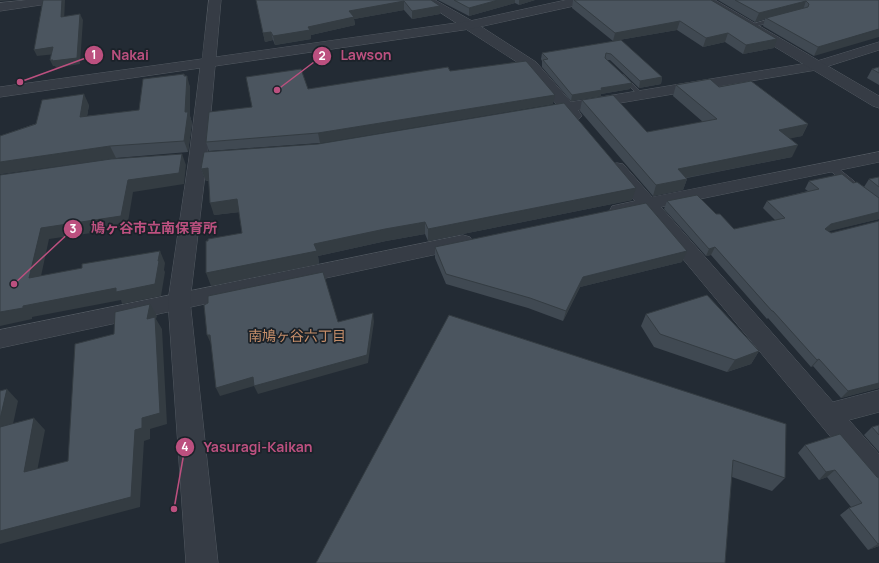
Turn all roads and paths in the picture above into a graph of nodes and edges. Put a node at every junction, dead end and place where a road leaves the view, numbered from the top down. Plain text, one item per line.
1 (54, 0) edge
2 (215, 0) edge
3 (427, 0) edge
4 (583, 0) edge
5 (706, 0) edge
6 (0, 7) edge
7 (787, 16) edge
8 (470, 25) junction
9 (750, 26) junction
10 (879, 46) edge
11 (208, 63) junction
12 (816, 66) junction
13 (618, 73) edge
14 (0, 92) edge
15 (641, 95) junction
16 (879, 103) edge
17 (566, 107) junction
18 (528, 114) edge
19 (587, 132) edge
20 (607, 156) edge
21 (879, 157) edge
22 (831, 167) junction
23 (861, 191) edge
24 (648, 205) junction
25 (601, 214) edge
26 (484, 238) edge
27 (179, 301) junction
28 (0, 339) edge
29 (879, 401) edge
30 (828, 415) junction
31 (879, 474) edge
32 (202, 563) edge

1 - 6 street
2 - 11 street
3 - 8 street
4 - 8 street
5 - 9 street
7 - 9 lane
8 - 11 street
8 - 17 street
9 - 12 street
10 - 12 street
11 - 14 street
11 - 27 street
12 - 15 street
12 - 16 street
13 - 15 lane
15 - 17 street
17 - 18 street
17 - 19 street
20 - 24 street
21 - 22 street
22 - 23 lane
22 - 24 street
24 - 25 street
24 - 30 street
26 - 27 street
27 - 28 street
27 - 32 street
29 - 30 street
30 - 31 street

